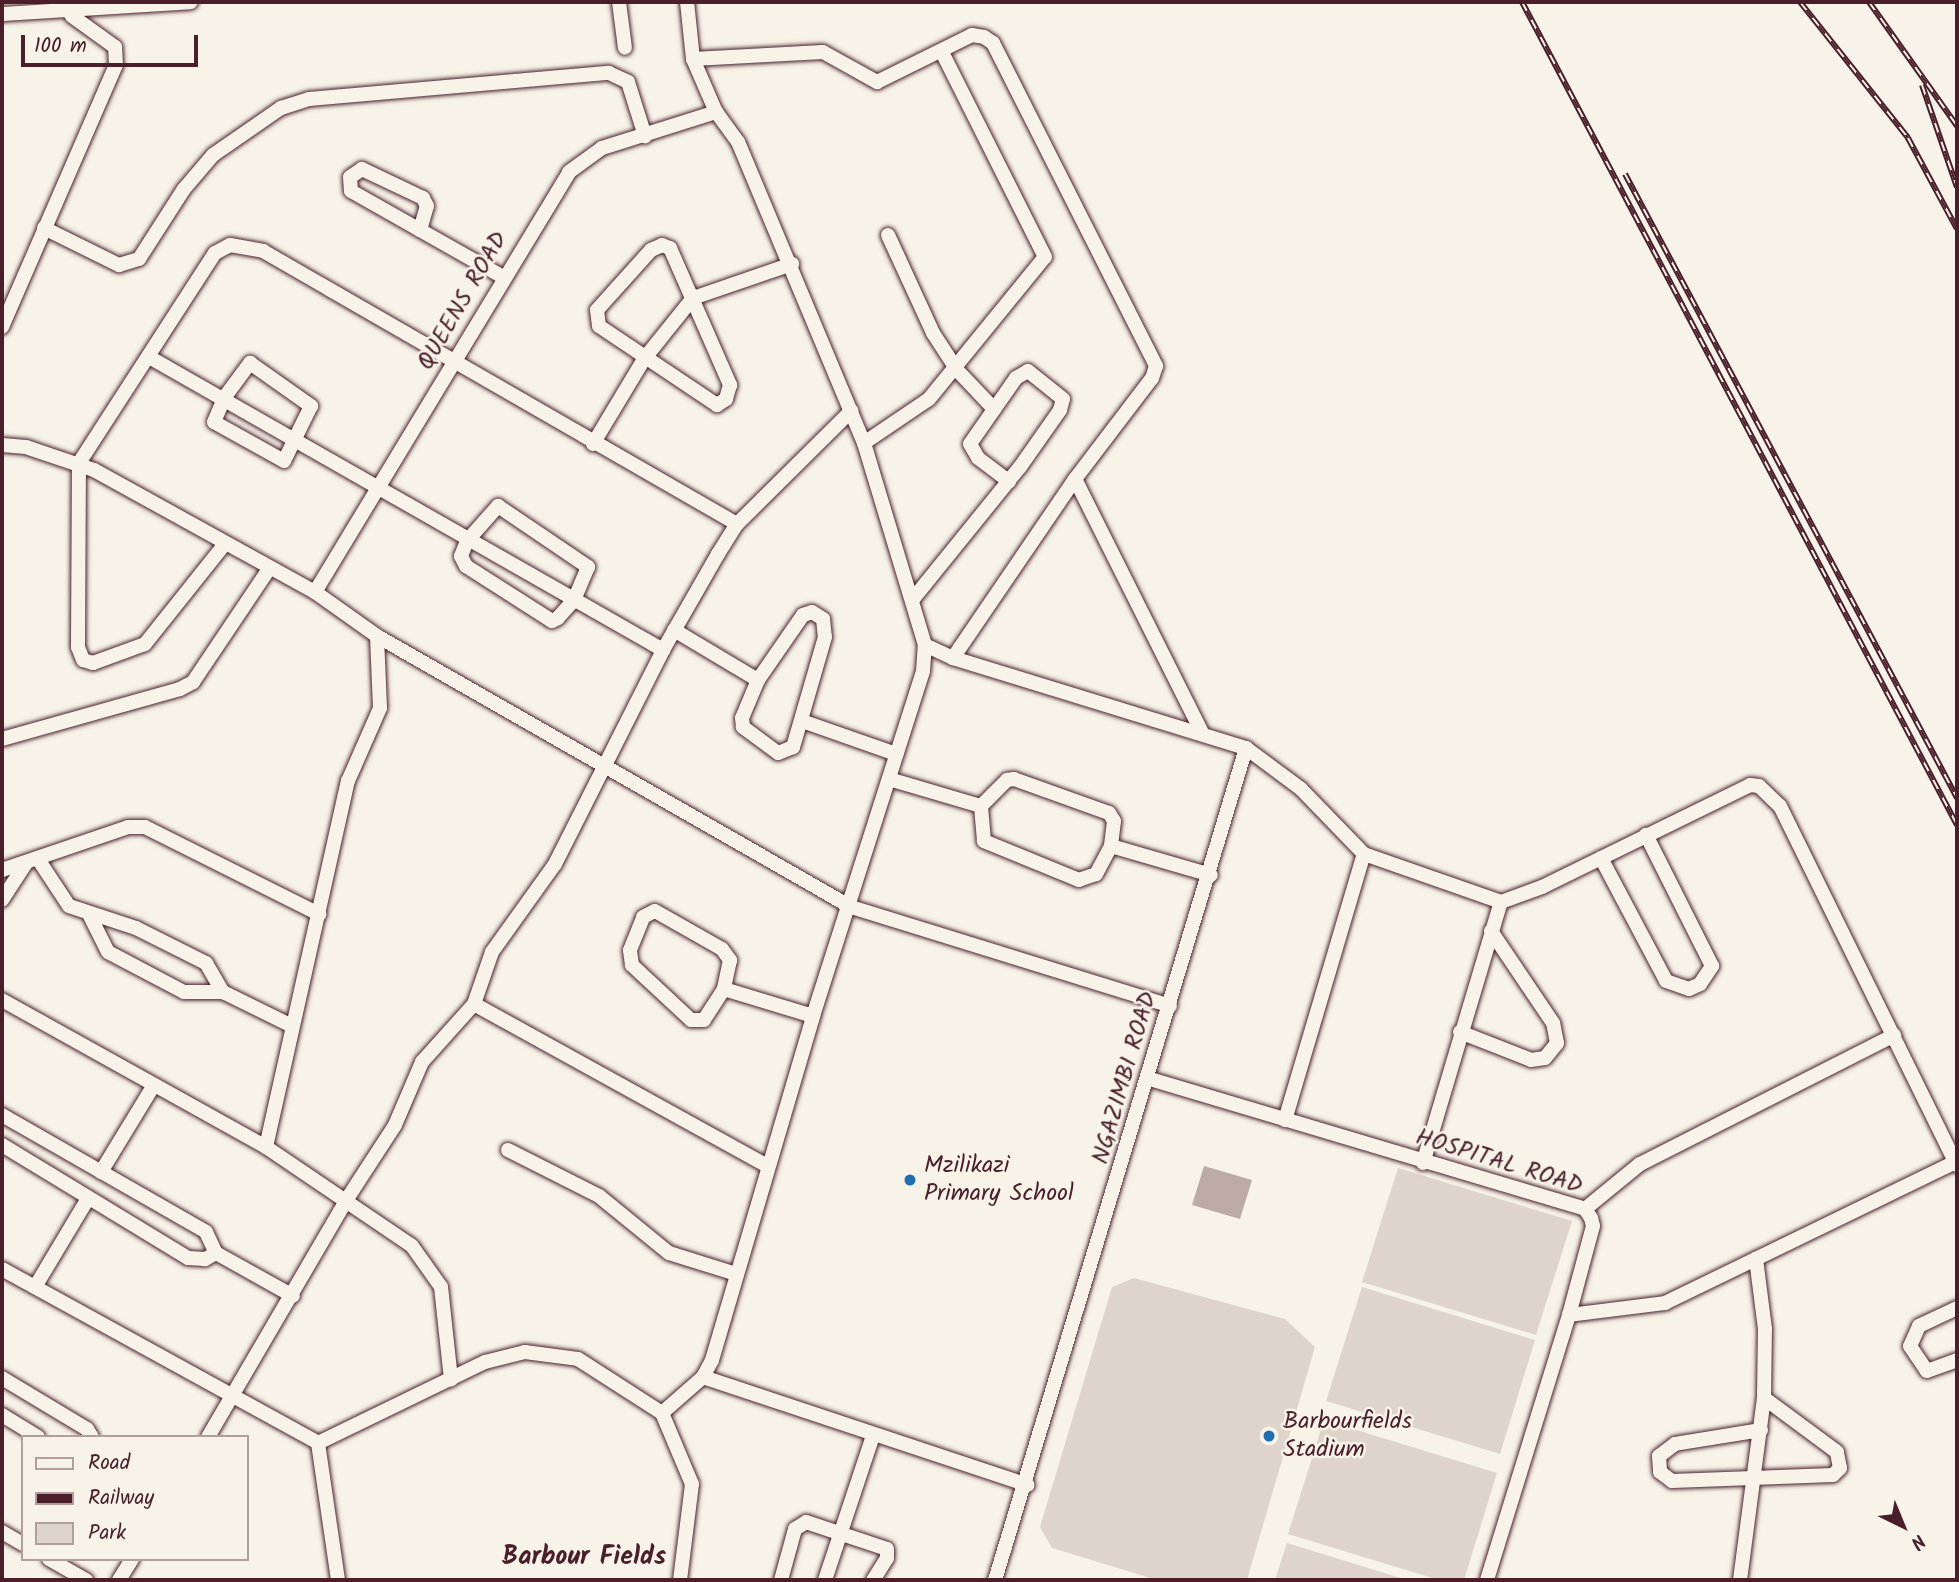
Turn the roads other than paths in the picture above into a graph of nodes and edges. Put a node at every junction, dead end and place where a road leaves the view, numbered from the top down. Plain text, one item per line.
1 (191, 2) edge
2 (620, 2) edge
3 (687, 2) edge
4 (66, 6) edge
5 (2, 13) edge
6 (625, 48) dead end
7 (942, 52) junction
8 (693, 59) junction
9 (716, 112) junction
10 (645, 136) junction
11 (44, 228) junction
12 (420, 230) junction
13 (888, 235) dead end
14 (792, 264) junction
15 (503, 277) junction
16 (693, 298) junction
17 (2, 327) edge
18 (149, 357) junction
19 (644, 359) junction
20 (454, 361) junction
21 (957, 370) junction
22 (224, 397) junction
23 (994, 409) junction
24 (851, 411) junction
25 (298, 439) junction
26 (864, 443) junction
27 (593, 444) junction
28 (2, 445) edge
29 (79, 463) junction
30 (1075, 479) junction
31 (1009, 481) junction
32 (380, 490) junction
33 (737, 524) junction
34 (467, 541) junction
35 (224, 545) junction
36 (269, 569) junction
37 (315, 592) junction
38 (914, 599) junction
39 (574, 600) junction
40 (674, 630) junction
41 (377, 636) junction
42 (925, 645) junction
43 (663, 650) junction
44 (953, 658) junction
45 (758, 680) junction
46 (802, 721) junction
47 (1202, 733) junction
48 (2, 738) edge
49 (1246, 748) junction
50 (896, 754) junction
51 (603, 766) junction
52 (889, 779) junction
53 (981, 806) junction
54 (1646, 835) junction
55 (1111, 846) junction
56 (1364, 854) junction
57 (1601, 858) junction
58 (32, 861) junction
59 (2, 870) edge
60 (1211, 875) junction
61 (2, 900) edge
62 (1501, 902) junction
63 (851, 907) junction
64 (318, 914) junction
65 (90, 916) junction
66 (1491, 931) junction
67 (724, 989) junction
68 (223, 992) junction
69 (2, 1000) edge
70 (474, 1004) junction
71 (1170, 1006) junction
72 (813, 1016) junction
73 (292, 1026) junction
74 (1460, 1032) junction
75 (1894, 1035) junction
76 (1150, 1079) junction
77 (152, 1088) junction
78 (2, 1115) edge
79 (1285, 1120) junction
80 (2, 1145) edge
81 (266, 1147) junction
82 (508, 1150) dead end
83 (1423, 1163) junction
84 (1956, 1163) edge
85 (768, 1166) junction
86 (101, 1172) junction
87 (347, 1199) junction
88 (87, 1200) junction
89 (1585, 1209) junction
90 (216, 1253) junction
91 (1756, 1259) junction
92 (2, 1269) edge
93 (736, 1275) junction
94 (35, 1287) junction
95 (293, 1296) junction
96 (1957, 1308) edge
97 (1569, 1315) junction
98 (1957, 1360) edge
99 (703, 1377) junction
100 (2, 1378) edge
101 (451, 1379) junction
102 (234, 1396) junction
103 (1764, 1398) junction
104 (662, 1413) junction
105 (2, 1415) edge
106 (1760, 1430) junction
107 (35, 1435) edge
108 (91, 1435) edge
109 (209, 1435) edge
110 (873, 1436) junction
111 (318, 1443) junction
112 (1756, 1478) junction
113 (1027, 1485) junction
114 (2, 1532) edge
115 (841, 1533) junction
116 (21, 1543) edge
117 (53, 1561) edge
118 (131, 1561) edge
119 (86, 1580) edge
120 (119, 1580) edge
121 (338, 1580) edge
122 (680, 1580) edge
123 (782, 1580) edge
124 (825, 1580) edge
125 (873, 1580) edge
126 (995, 1580) edge
127 (1487, 1580) edge
128 (1740, 1580) edge

1 - 4 street
2 - 6 street
3 - 8 street
4 - 5 street
4 - 11 street
7 - 8 street
7 - 21 street
7 - 30 street
8 - 9 street
9 - 10 street, QUEENS ROAD
9 - 14 street
10 - 11 street
10 - 15 street, QUEENS ROAD
11 - 17 street
12 - 12 street
12 - 15 street
13 - 21 street
14 - 16 street
14 - 24 street
15 - 20 street, QUEENS ROAD
16 - 19 street
16 - 19 street
16 - 19 street
18 - 20 street
18 - 22 street
18 - 29 street
19 - 27 street
20 - 27 street
20 - 32 street, QUEENS ROAD
21 - 23 street
21 - 26 street
22 - 25 street
22 - 25 street
22 - 25 street
23 - 31 street
23 - 31 street
24 - 26 street
24 - 33 street
25 - 32 street
26 - 38 street
27 - 33 street
28 - 29 street
29 - 35 street
29 - 35 street
30 - 44 street
30 - 47 street
31 - 38 street
32 - 34 street
32 - 37 street, QUEENS ROAD
33 - 40 street
34 - 39 street
34 - 39 street
34 - 39 street
35 - 36 street
36 - 37 street
36 - 48 street
37 - 41 street
38 - 42 street
39 - 43 street
40 - 43 street
40 - 45 street
41 - 51 street
41 - 64 street
42 - 44 street
42 - 50 street
43 - 51 street
44 - 47 street
45 - 46 street
45 - 46 street
46 - 50 street
47 - 49 street
49 - 56 street
49 - 60 street, NGAZIMBI ROAD
50 - 52 street
51 - 63 street
51 - 70 street
52 - 53 street
52 - 63 street
53 - 55 street
53 - 55 street
54 - 57 street
54 - 57 street
54 - 75 street
55 - 60 street
56 - 62 street
56 - 79 street
57 - 62 street
58 - 59 street
58 - 61 street
58 - 64 street
58 - 65 street
60 - 71 street, NGAZIMBI ROAD
62 - 66 street
63 - 71 street
63 - 72 street
64 - 73 street
65 - 68 street
65 - 68 street
66 - 74 street
66 - 74 street
67 - 67 street
67 - 72 street
68 - 73 street
69 - 77 street
70 - 85 street
70 - 87 street
71 - 76 street, NGAZIMBI ROAD
72 - 85 street
73 - 81 street
74 - 83 street
75 - 84 street
75 - 89 street
76 - 79 street, HOSPITAL ROAD
76 - 113 street, NGAZIMBI ROAD
77 - 81 street
77 - 86 street
78 - 86 street
79 - 83 street, HOSPITAL ROAD
80 - 88 street
81 - 87 street
82 - 93 street
83 - 89 street, HOSPITAL ROAD
84 - 91 street
85 - 93 street
86 - 90 street
87 - 95 street
87 - 101 street
88 - 90 street
88 - 94 street
89 - 97 street, HOSPITAL ROAD
90 - 95 street
91 - 97 street
91 - 103 street
92 - 94 street
93 - 99 street
94 - 102 street
95 - 102 street
96 - 98 street
97 - 127 street, HOSPITAL ROAD
99 - 104 street
99 - 110 street
100 - 108 street
101 - 104 street
101 - 111 street
102 - 109 street
102 - 111 street
103 - 106 street
103 - 112 street
104 - 122 street
105 - 107 street
106 - 112 street
106 - 112 street
110 - 113 street
110 - 115 street
111 - 121 street
112 - 128 street
113 - 126 street, NGAZIMBI ROAD
114 - 116 street
115 - 123 street
115 - 124 street
115 - 125 street
117 - 119 street
118 - 120 street

